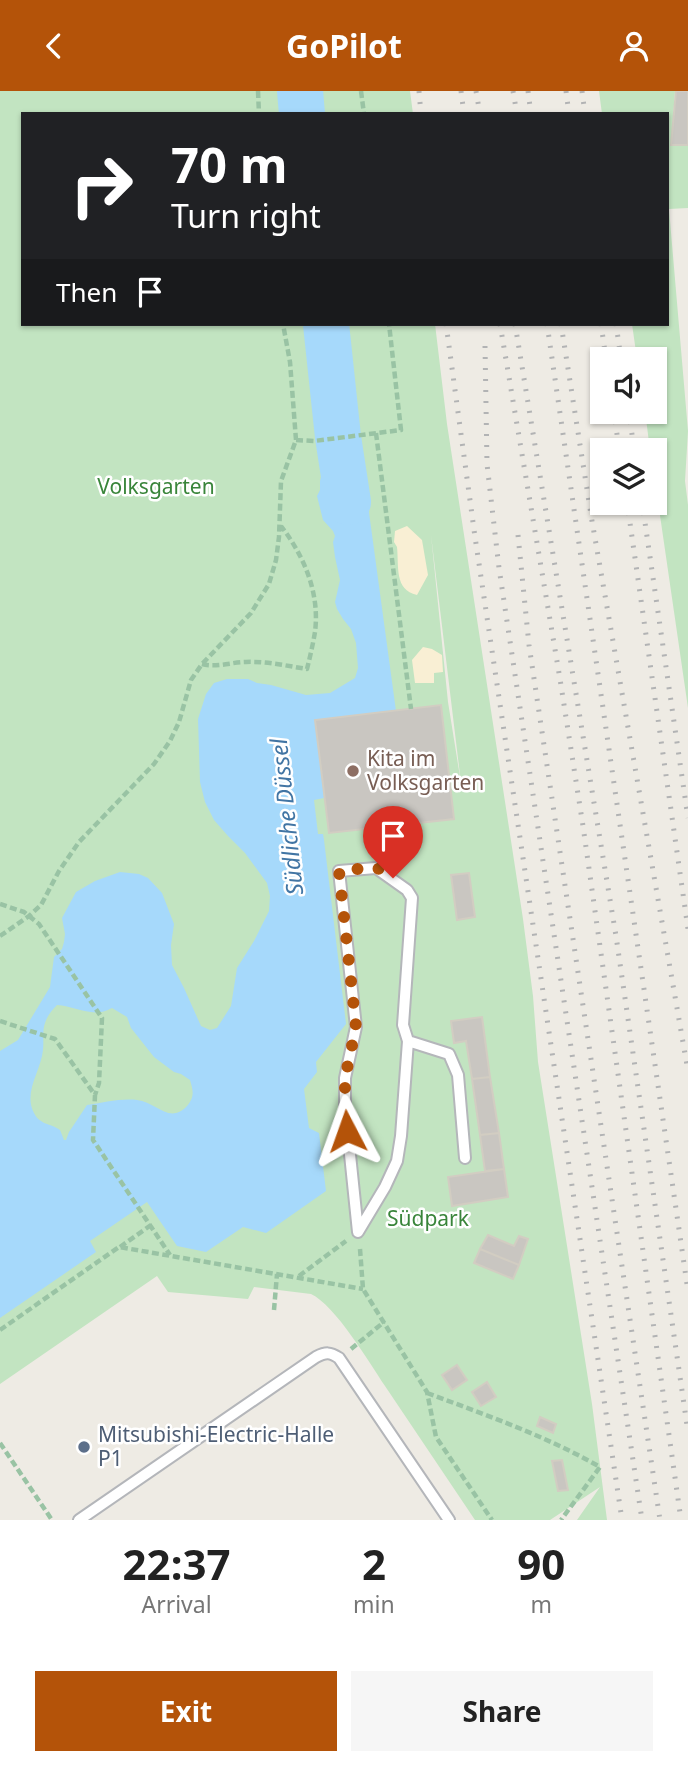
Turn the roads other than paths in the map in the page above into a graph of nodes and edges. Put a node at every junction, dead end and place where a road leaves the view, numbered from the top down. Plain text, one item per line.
1 (408, 1041) junction
2 (466, 1158) dead end
3 (79, 1520) edge
4 (449, 1520) edge

1 - 1 lane
1 - 2 lane
3 - 4 lane

